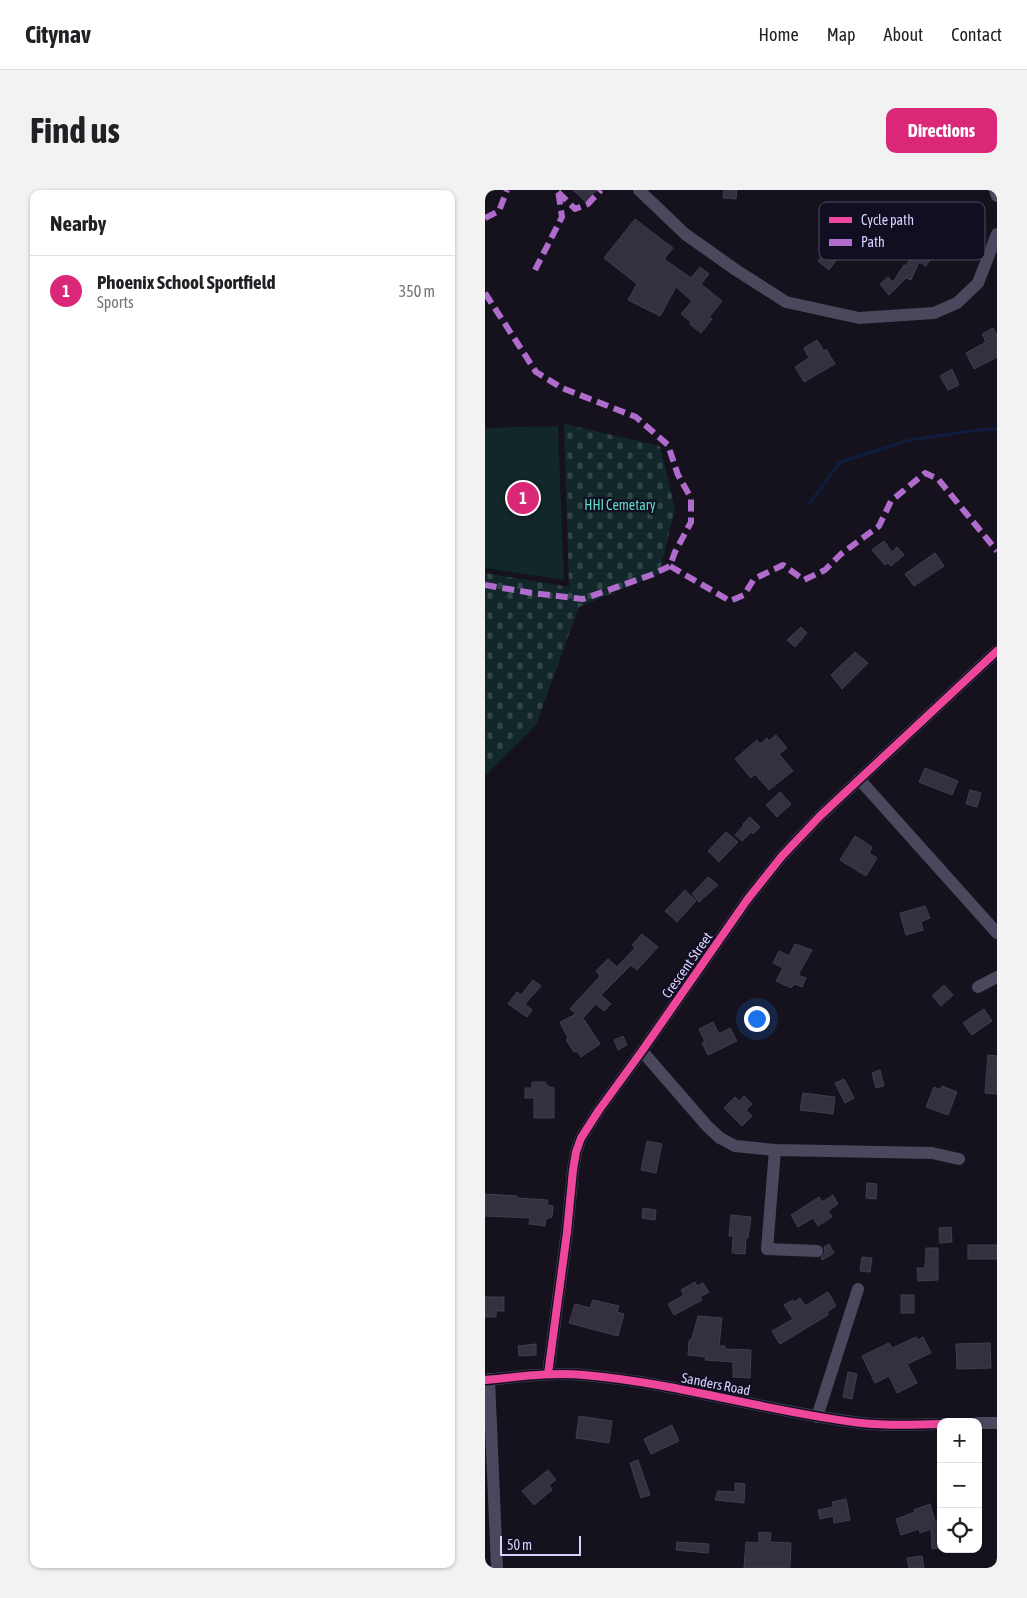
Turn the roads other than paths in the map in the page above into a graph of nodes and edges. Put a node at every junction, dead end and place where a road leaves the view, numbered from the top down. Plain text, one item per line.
1 (639, 190) edge
2 (995, 190) edge
3 (997, 196) edge
4 (997, 234) edge
5 (997, 651) edge
6 (859, 779) junction
7 (997, 933) edge
8 (997, 977) edge
9 (978, 987) dead end
10 (642, 1051) junction
11 (775, 1150) junction
12 (959, 1159) dead end
13 (817, 1250) dead end
14 (858, 1289) dead end
15 (548, 1374) junction
16 (487, 1379) edge
17 (817, 1417) junction
18 (982, 1423) edge
19 (997, 1423) edge
20 (937, 1424) edge
21 (497, 1568) edge

1 - 4 street
2 - 3 street
5 - 6 street, Crescent Street
6 - 7 street
6 - 10 street, Crescent Street
8 - 9 street
10 - 11 street
10 - 15 street, Crescent Street
11 - 12 street
11 - 13 street
14 - 17 street
15 - 16 street, Sanders Road
15 - 17 street, Sanders Road
16 - 21 street
17 - 20 street, Sanders Road
18 - 19 street

